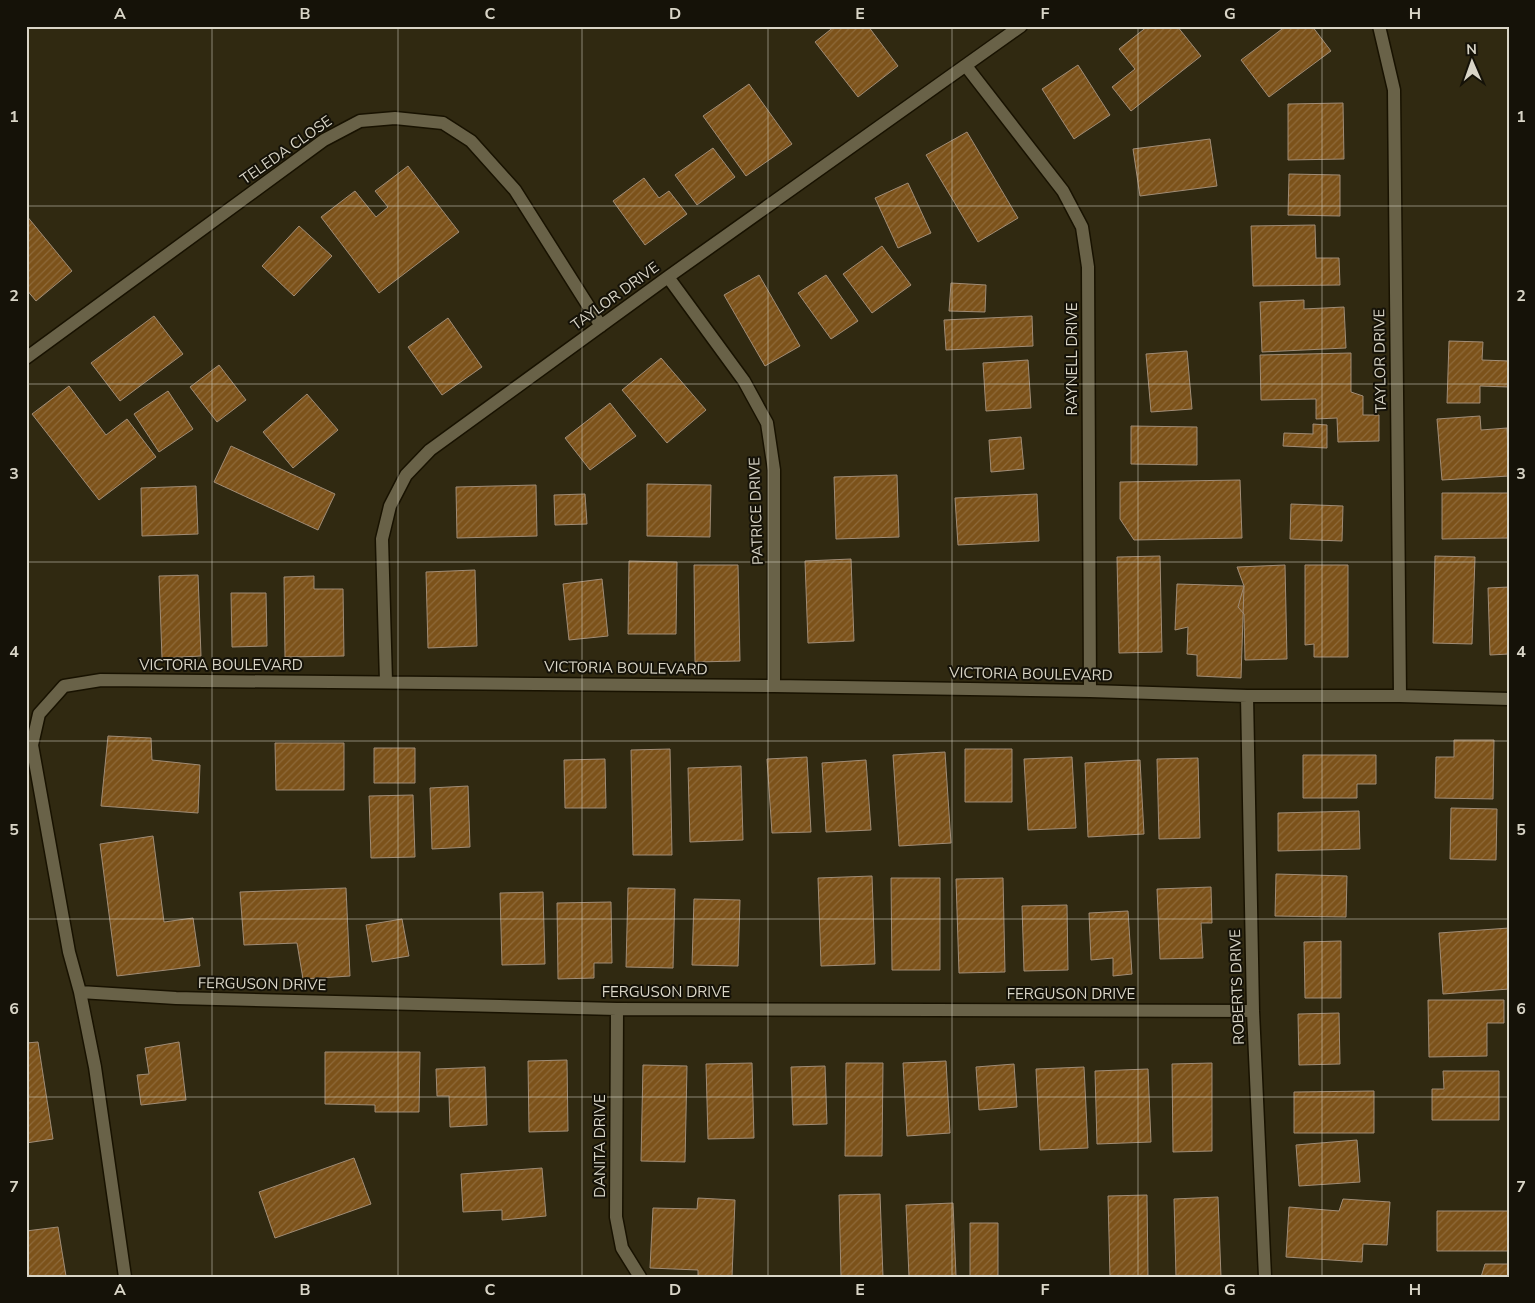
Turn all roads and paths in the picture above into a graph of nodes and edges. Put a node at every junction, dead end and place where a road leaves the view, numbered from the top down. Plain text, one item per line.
1 (1021, 26) edge
2 (1379, 26) edge
3 (966, 66) junction
4 (668, 277) junction
5 (601, 326) junction
6 (26, 358) edge
7 (386, 682) junction
8 (774, 686) junction
9 (1090, 691) junction
10 (1246, 696) junction
11 (1400, 696) junction
12 (1509, 699) edge
13 (80, 992) junction
14 (616, 1009) junction
15 (1253, 1011) junction
16 (125, 1277) edge
17 (640, 1277) edge
18 (1265, 1277) edge

1 - 3 street, TAYLOR DRIVE
2 - 11 street, TAYLOR DRIVE
3 - 4 street, TAYLOR DRIVE
3 - 9 street, RAYNELL DRIVE
4 - 5 street, TAYLOR DRIVE
4 - 8 street, PATRICE DRIVE
5 - 6 street, TELEDA CLOSE
5 - 7 street, TAYLOR DRIVE
7 - 8 street, VICTORIA BOULEVARD
7 - 13 street, VICTORIA BOULEVARD
8 - 9 street, VICTORIA BOULEVARD
9 - 10 street, VICTORIA BOULEVARD
10 - 11 street, VICTORIA BOULEVARD
10 - 15 street, ROBERTS DRIVE
11 - 12 street, VICTORIA BOULEVARD
13 - 14 street, FERGUSON DRIVE
13 - 16 street, VICTORIA BOULEVARD
14 - 15 street, FERGUSON DRIVE
14 - 17 street, DANITA DRIVE
15 - 18 street, ROBERTS DRIVE

